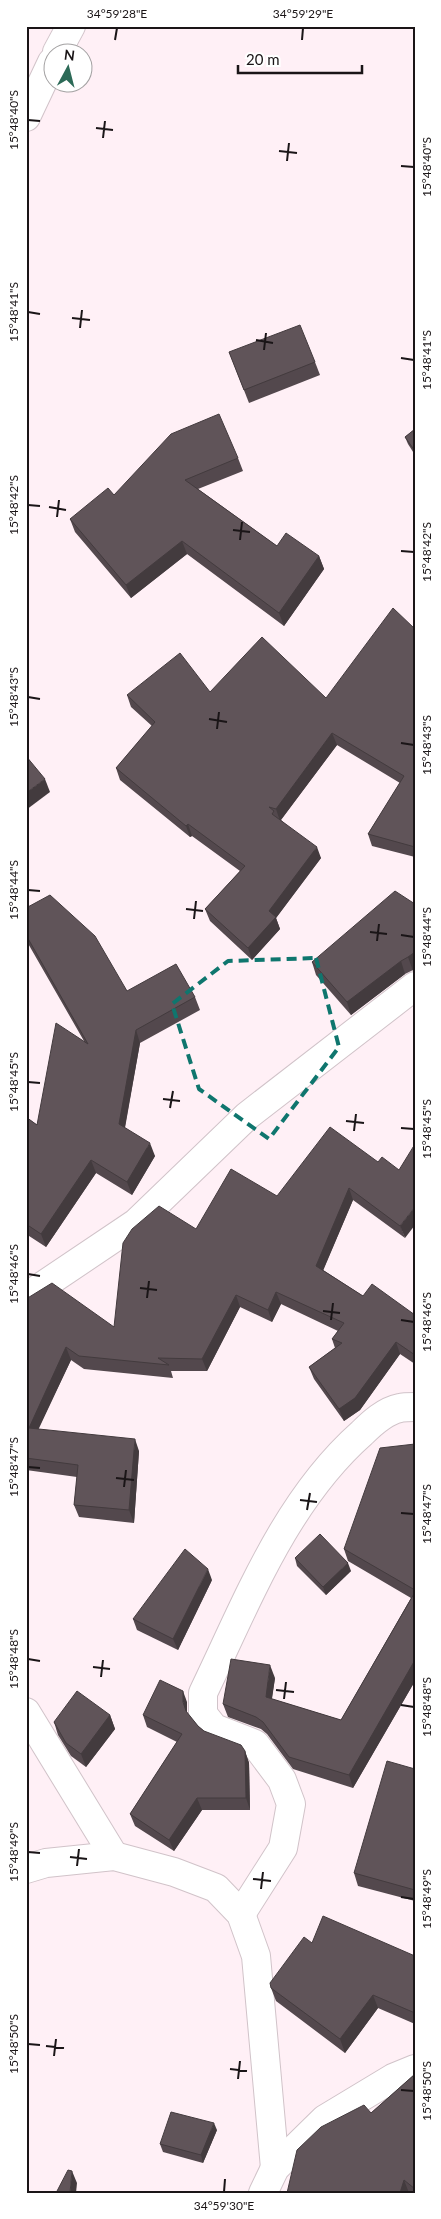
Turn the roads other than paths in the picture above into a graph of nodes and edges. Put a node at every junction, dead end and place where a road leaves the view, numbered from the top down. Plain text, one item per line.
1 (71, 26) edge
2 (62, 42) edge
3 (42, 83) edge
4 (26, 117) edge
5 (415, 986) edge
6 (26, 1297) edge
7 (415, 1407) edge
8 (26, 1712) edge
9 (114, 1856) junction
10 (26, 1869) edge
11 (241, 1914) junction
12 (415, 2069) edge
13 (275, 2168) junction
14 (263, 2193) edge

1 - 2 street
3 - 4 street
5 - 6 street
7 - 11 street
8 - 9 street
9 - 10 street
9 - 11 street
11 - 13 street
12 - 13 street
13 - 14 street

